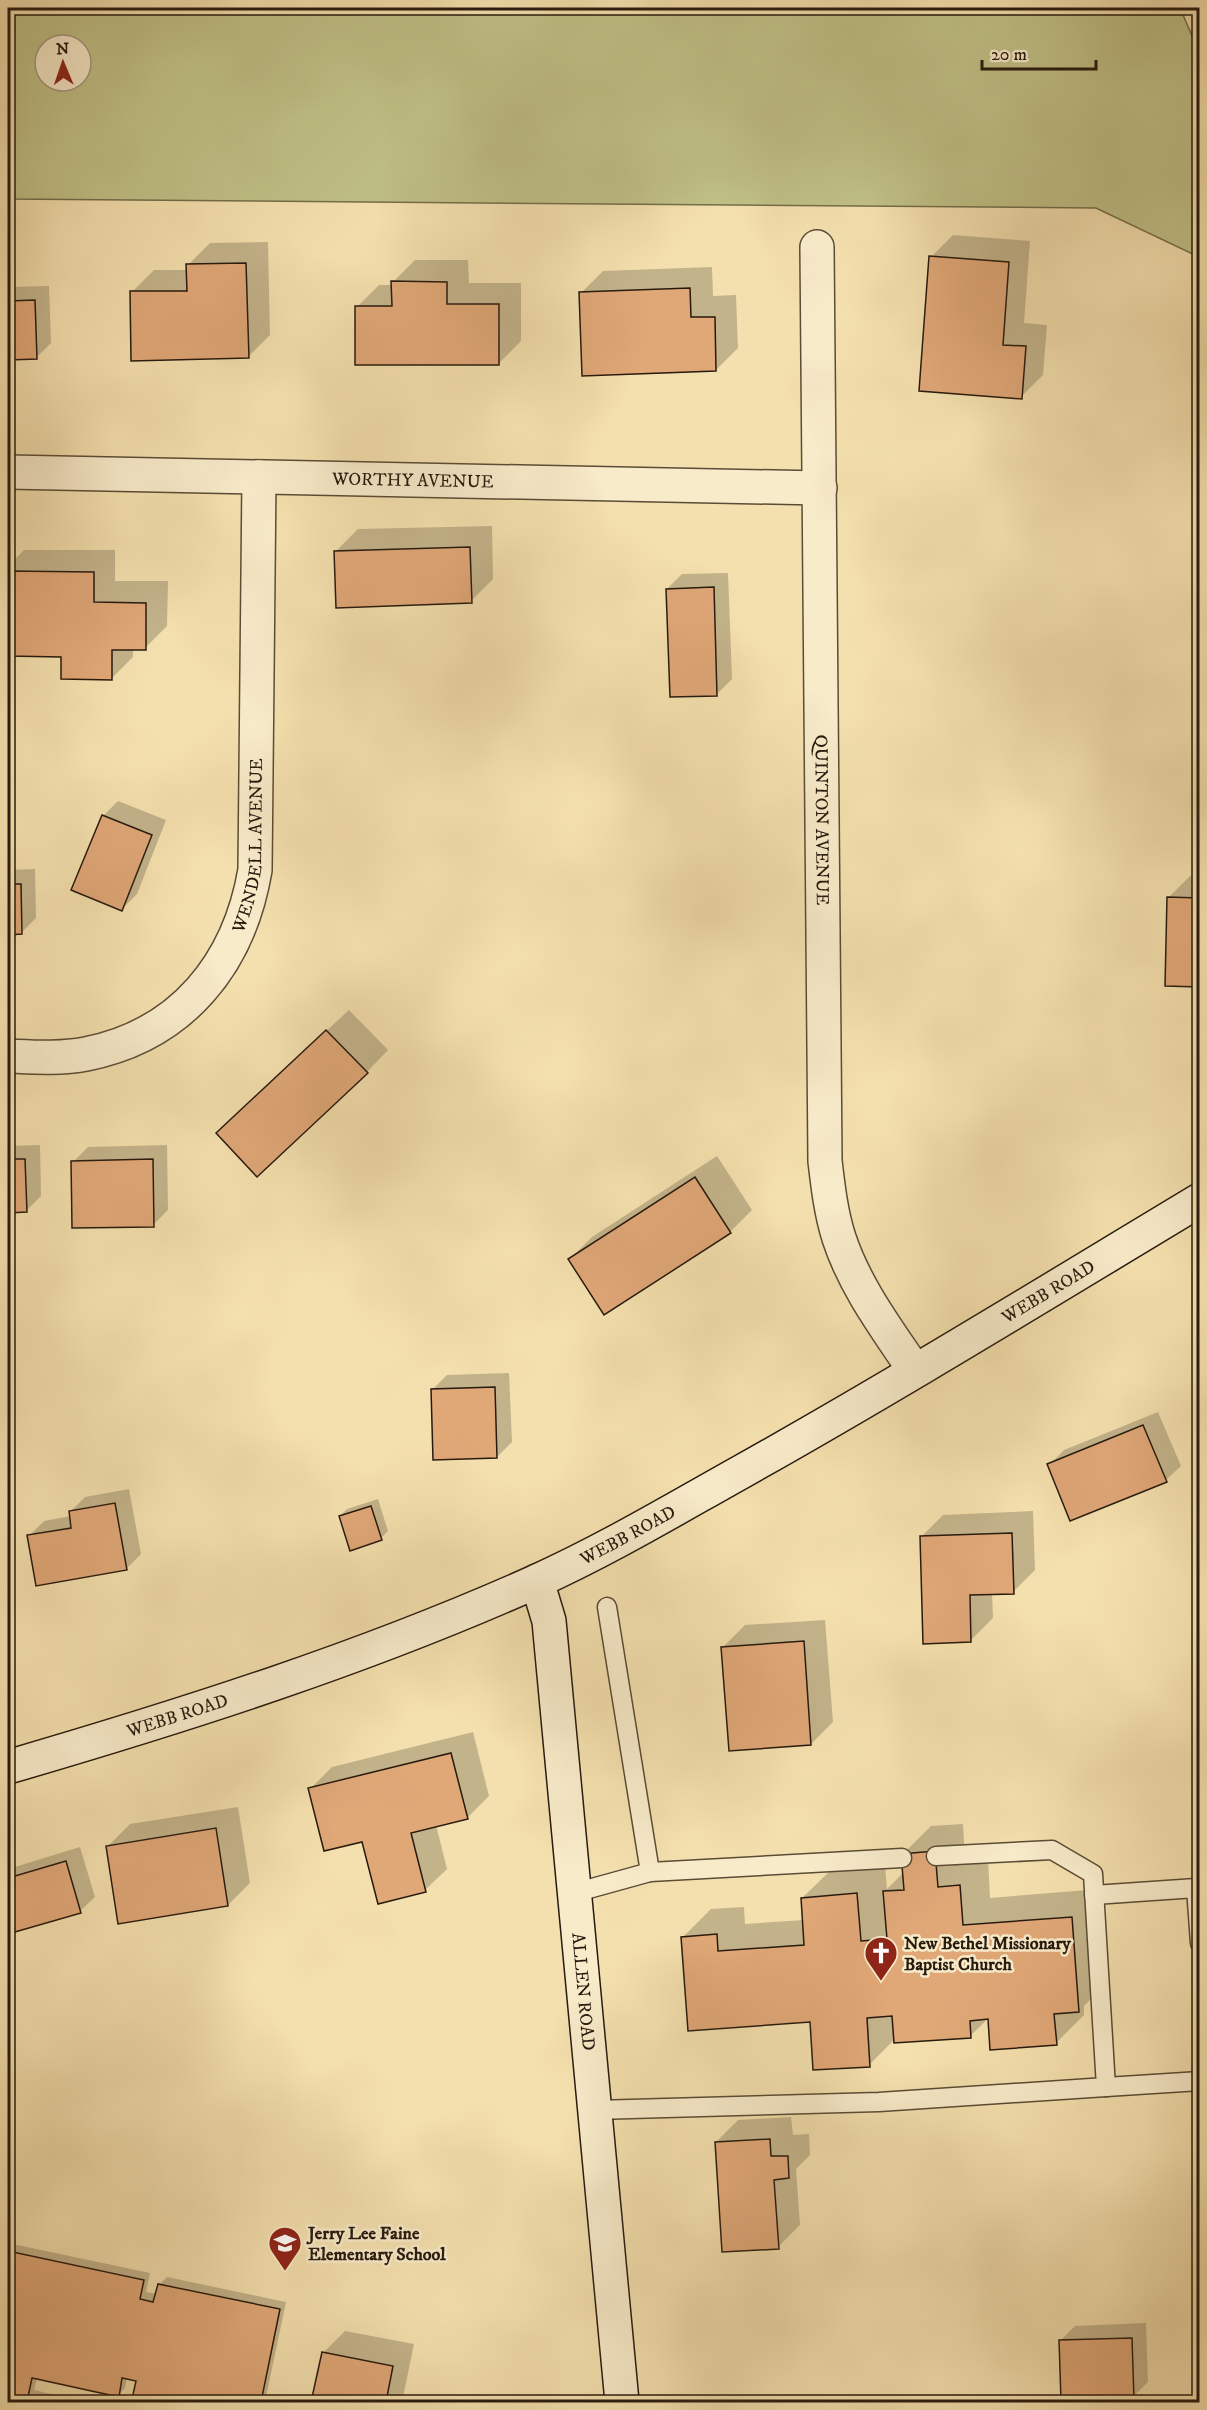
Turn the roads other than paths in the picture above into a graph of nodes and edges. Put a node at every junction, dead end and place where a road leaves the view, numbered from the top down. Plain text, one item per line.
1 (817, 247) dead end
2 (8, 472) edge
3 (259, 477) junction
4 (820, 488) junction
5 (8, 1056) edge
6 (1200, 1200) edge
7 (915, 1371) junction
8 (537, 1581) junction
9 (607, 1607) dead end
10 (8, 1767) edge
11 (936, 1856) dead end
12 (902, 1858) dead end
13 (650, 1872) junction
14 (574, 1893) junction
15 (1094, 1895) junction
16 (1200, 1943) edge
17 (1200, 2081) edge
18 (1106, 2087) junction
19 (595, 2110) junction
20 (622, 2403) edge

1 - 4 street, QUINTON AVENUE
2 - 3 street, WORTHY AVENUE
3 - 4 street, WORTHY AVENUE
3 - 5 street, WENDELL AVENUE
4 - 7 street, QUINTON AVENUE
6 - 7 street, WEBB ROAD
7 - 8 street, WEBB ROAD
8 - 10 street, WEBB ROAD
8 - 14 street, ALLEN ROAD
9 - 13 lane
11 - 15 lane
12 - 13 lane
13 - 14 lane
14 - 19 street, ALLEN ROAD
15 - 16 lane
15 - 18 lane
17 - 18 lane
18 - 19 lane
19 - 20 street, ALLEN ROAD

